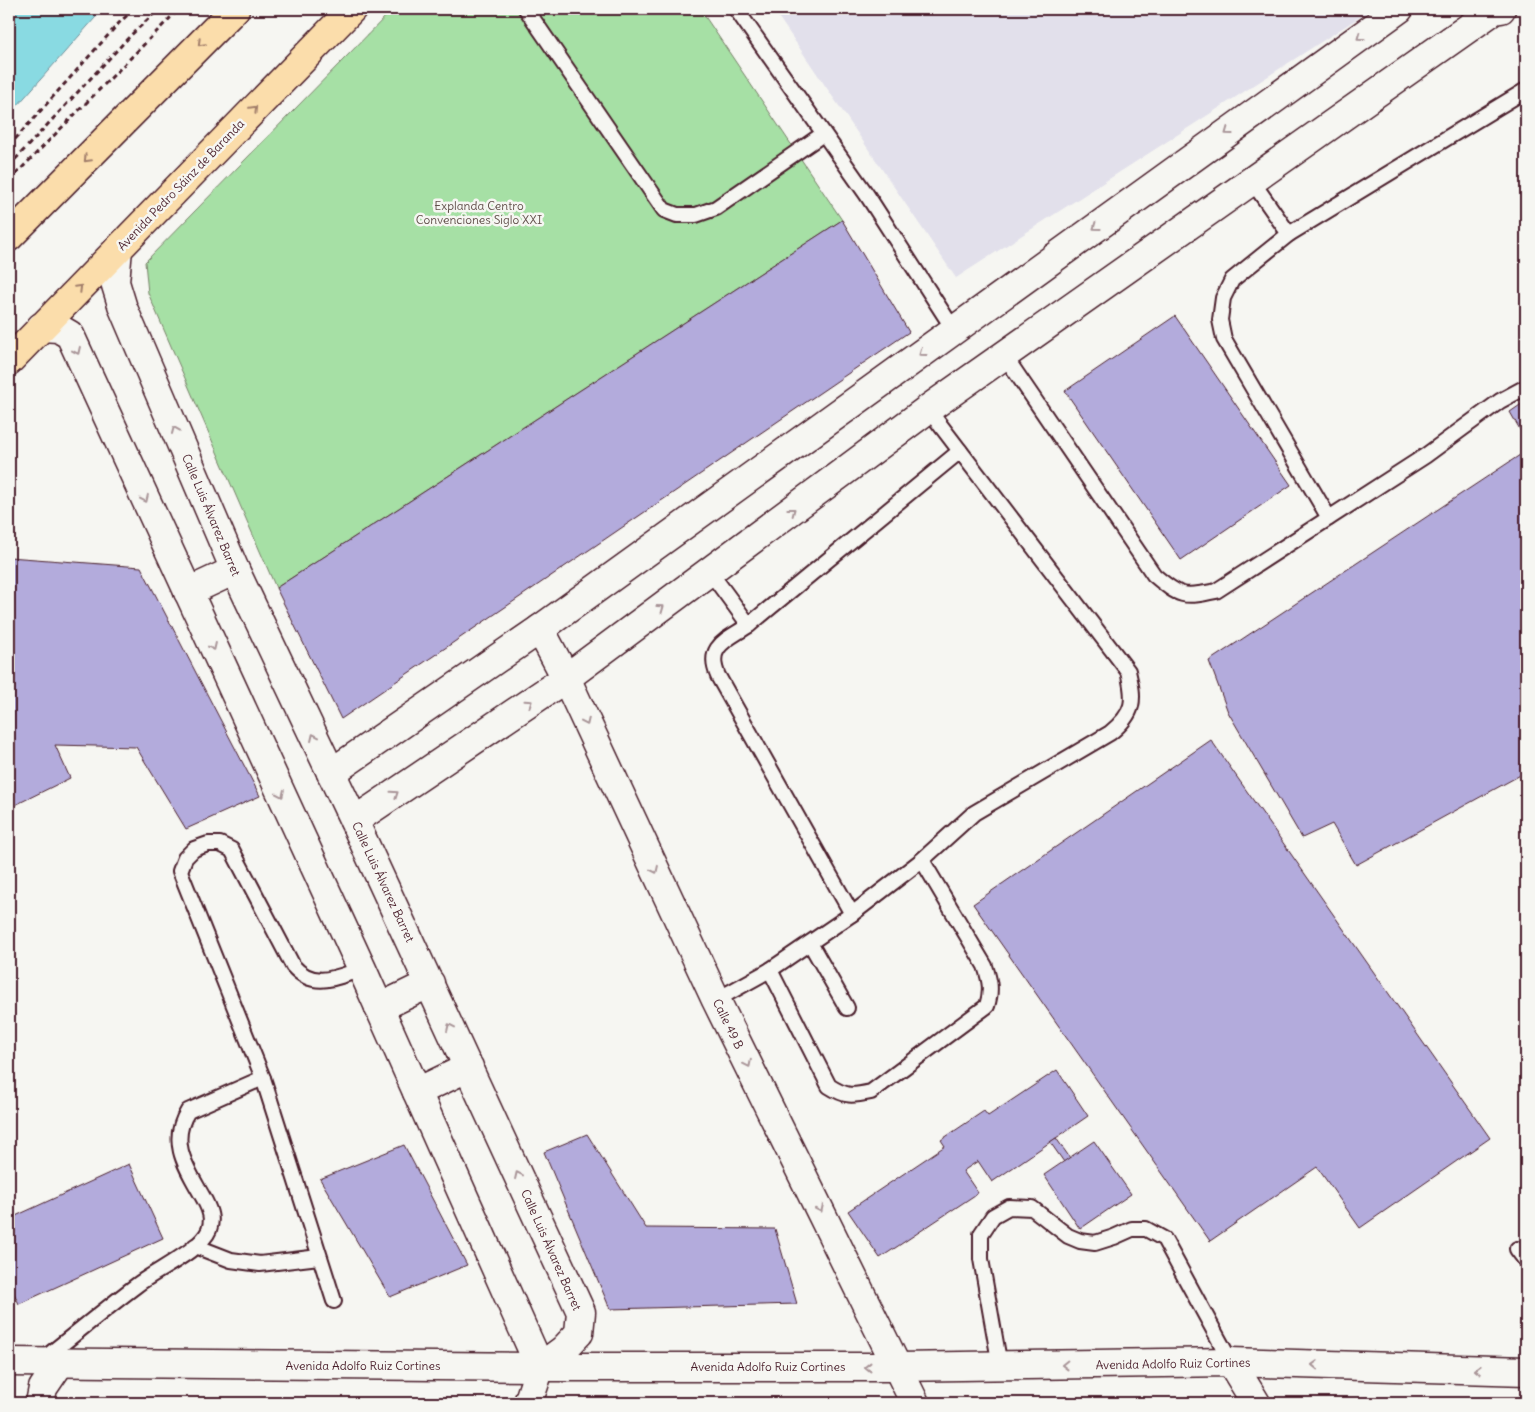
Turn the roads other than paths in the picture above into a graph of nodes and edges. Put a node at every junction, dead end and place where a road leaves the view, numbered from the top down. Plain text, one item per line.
1 (235, 9) edge
2 (352, 9) edge
3 (526, 9) edge
4 (736, 9) edge
5 (1399, 9) edge
6 (1501, 9) edge
7 (1526, 90) edge
8 (823, 134) junction
9 (1252, 181) junction
10 (1289, 234) junction
11 (9, 237) edge
12 (118, 249) junction
13 (41, 327) junction
14 (954, 330) junction
15 (1004, 355) junction
16 (9, 361) edge
17 (1526, 387) edge
18 (928, 409) junction
19 (960, 451) junction
20 (1329, 518) junction
21 (234, 570) junction
22 (710, 572) junction
23 (188, 592) junction
24 (748, 625) junction
25 (540, 629) junction
26 (566, 678) junction
27 (331, 773) junction
28 (354, 821) junction
29 (922, 860) junction
30 (852, 914) junction
31 (810, 942) junction
32 (362, 969) junction
33 (770, 970) junction
34 (430, 983) junction
35 (716, 1000) junction
36 (379, 1008) junction
37 (848, 1008) dead end
38 (469, 1067) junction
39 (263, 1078) junction
40 (417, 1092) junction
41 (195, 1246) junction
42 (1517, 1249) dead end
43 (319, 1257) junction
44 (1526, 1261) edge
45 (334, 1301) dead end
46 (9, 1362) edge
47 (1231, 1362) junction
48 (50, 1363) junction
49 (1000, 1366) junction
50 (540, 1367) junction
51 (898, 1367) junction
52 (1526, 1371) edge
53 (40, 1403) edge
54 (528, 1403) edge
55 (914, 1403) edge
56 (1256, 1403) edge

1 -> 11 main road
12 -> 2 main road, Avenida Pedro Sáinz de Baranda
3 - 8 lane
4 - 8 lane
5 -> 14 main road
6 - 9 main road
7 - 10 lane
8 - 14 lane
9 - 10 lane
9 - 15 main road
10 - 20 lane
13 -> 12 main road, Avenida Pedro Sáinz de Baranda
21 -> 12 main road, Calle Luis Álvarez Barret
13 - 16 main road, Avenida Pedro Sáinz de Baranda
13 -> 23 main road
14 -> 25 main road
15 - 18 main road
15 - 20 lane
17 - 20 lane
18 - 19 lane
22 -> 18 main road
19 - 24 lane
19 - 29 lane
21 - 23 main road
27 -> 21 main road, Calle Luis Álvarez Barret
22 - 24 lane
26 -> 22 main road
23 -> 32 main road
24 - 30 lane
25 - 26 main road, Calle 49 B
25 - 27 main road
28 -> 26 main road
26 -> 35 main road, Calle 49 B
27 - 28 main road, Calle Luis Álvarez Barret
28 - 34 main road, Calle Luis Álvarez Barret
29 - 30 lane
29 - 33 lane
30 - 31 lane
31 - 33 lane
31 - 37 lane
32 - 36 main road
32 - 39 lane
33 - 35 lane
34 - 36 main road
38 -> 34 main road, Calle Luis Álvarez Barret
35 -> 51 main road, Calle 49 B
36 - 40 main road
38 - 40 main road
50 -> 38 main road, Calle Luis Álvarez Barret
39 - 41 lane
39 - 43 lane
40 - 50 main road
41 - 43 lane
41 - 48 lane
42 - 44 lane
43 - 45 lane
46 - 48 main road, Avenida Adolfo Ruiz Cortines
47 -> 49 main road, Avenida Adolfo Ruiz Cortines
47 - 49 lane
52 -> 47 main road, Avenida Adolfo Ruiz Cortines
47 - 56 main road
48 - 50 main road, Avenida Adolfo Ruiz Cortines
48 - 53 main road
49 - 51 main road, Avenida Adolfo Ruiz Cortines
51 -> 50 main road, Avenida Adolfo Ruiz Cortines
50 - 54 main road
51 - 55 main road, Calle 49 B

